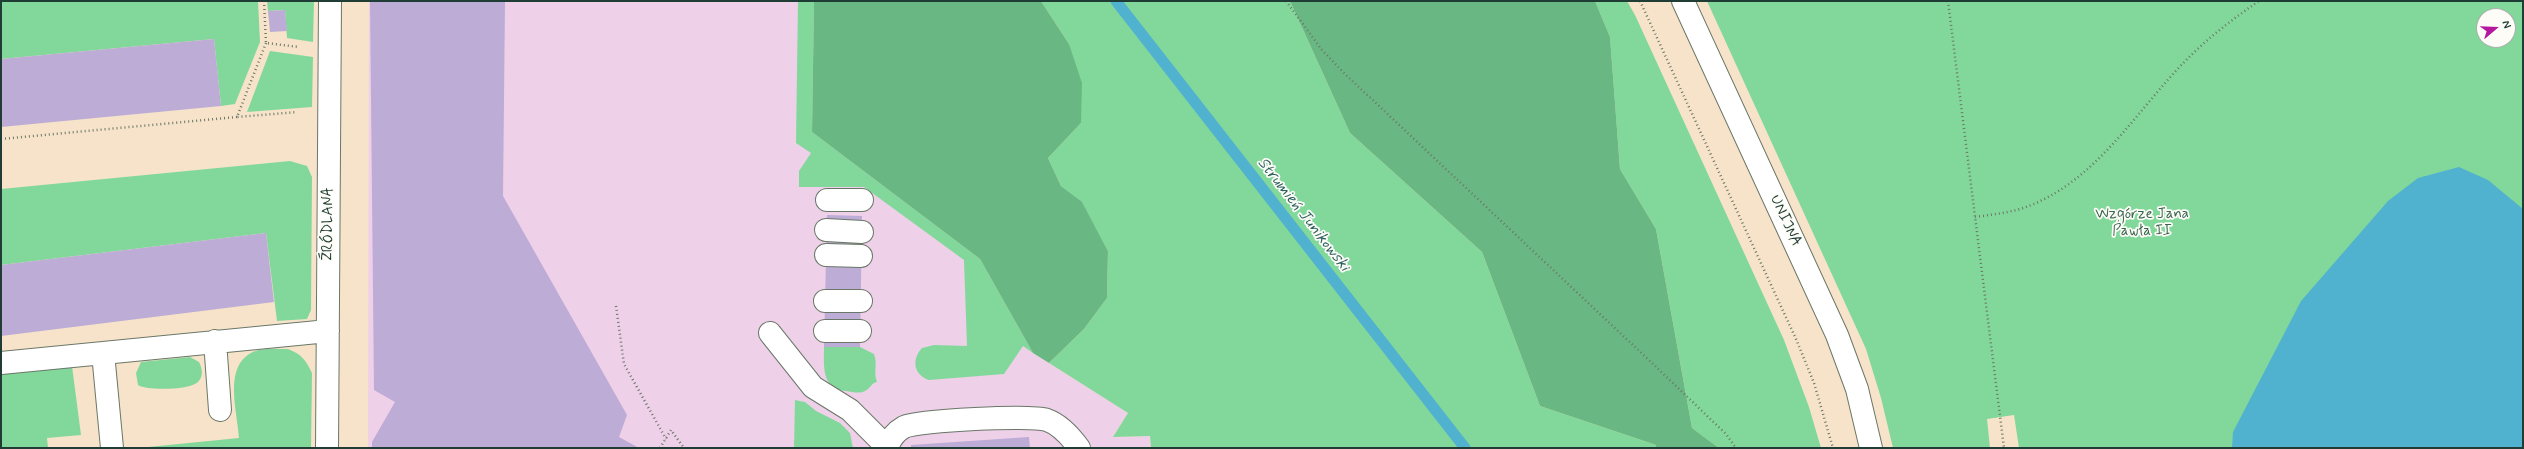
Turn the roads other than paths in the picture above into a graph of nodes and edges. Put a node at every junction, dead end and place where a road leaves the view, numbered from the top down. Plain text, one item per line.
1 (330, 1) edge
2 (1683, 1) edge
3 (827, 200) dead end
4 (862, 200) dead end
5 (826, 230) dead end
6 (862, 232) dead end
7 (826, 255) dead end
8 (861, 256) dead end
9 (825, 301) dead end
10 (861, 301) dead end
11 (328, 331) junction
12 (825, 331) dead end
13 (860, 331) dead end
14 (770, 333) dead end
15 (215, 341) junction
16 (103, 353) junction
17 (1, 363) edge
18 (220, 410) dead end
19 (112, 448) edge
20 (328, 448) edge
21 (887, 448) edge
22 (1079, 448) edge
23 (1871, 448) edge

1 - 11 street, ŹRÓDLANA
2 - 23 street, UNIJNA
3 - 4 street
5 - 6 street
7 - 8 street
9 - 10 street
11 - 15 street
11 - 20 street, ŹRÓDLANA
12 - 13 street
14 - 21 street
15 - 16 street
15 - 18 street
16 - 17 street
16 - 19 street
21 - 22 street

